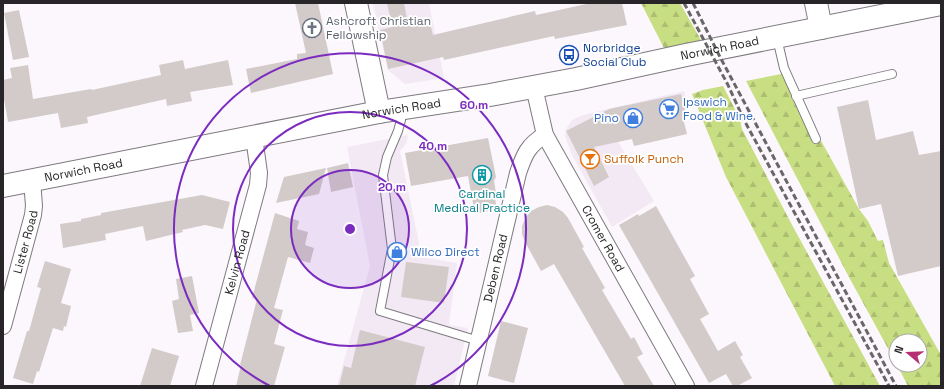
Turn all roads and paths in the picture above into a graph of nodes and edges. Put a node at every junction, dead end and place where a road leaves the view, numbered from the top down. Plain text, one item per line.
1 (356, 3) edge
2 (816, 3) edge
3 (941, 4) edge
4 (822, 28) junction
5 (777, 38) junction
6 (892, 74) dead end
7 (534, 87) junction
8 (796, 96) junction
9 (401, 108) junction
10 (379, 112) junction
11 (545, 135) junction
12 (254, 137) junction
13 (816, 140) dead end
14 (32, 180) junction
15 (3, 186) edge
16 (3, 326) edge
17 (479, 341) junction
18 (204, 386) edge
19 (468, 386) edge
20 (686, 386) edge

1 - 10 main road
2 - 4 main road
3 - 4 main road, Norwich Road
4 - 5 main road, Norwich Road
5 - 7 main road, Norwich Road
5 - 8 lane
6 - 8 lane
7 - 9 main road, Norwich Road
7 - 11 street, Cromer Road
8 - 13 lane
9 - 10 main road, Norwich Road
9 - 17 lane
10 - 12 main road, Norwich Road
11 - 17 street, Deben Road
11 - 20 street, Cromer Road
12 - 14 main road, Norwich Road
12 - 18 street, Kelvin Road
14 - 15 main road, Norwich Road
14 - 16 street, Lister Road
17 - 19 street, Deben Road

